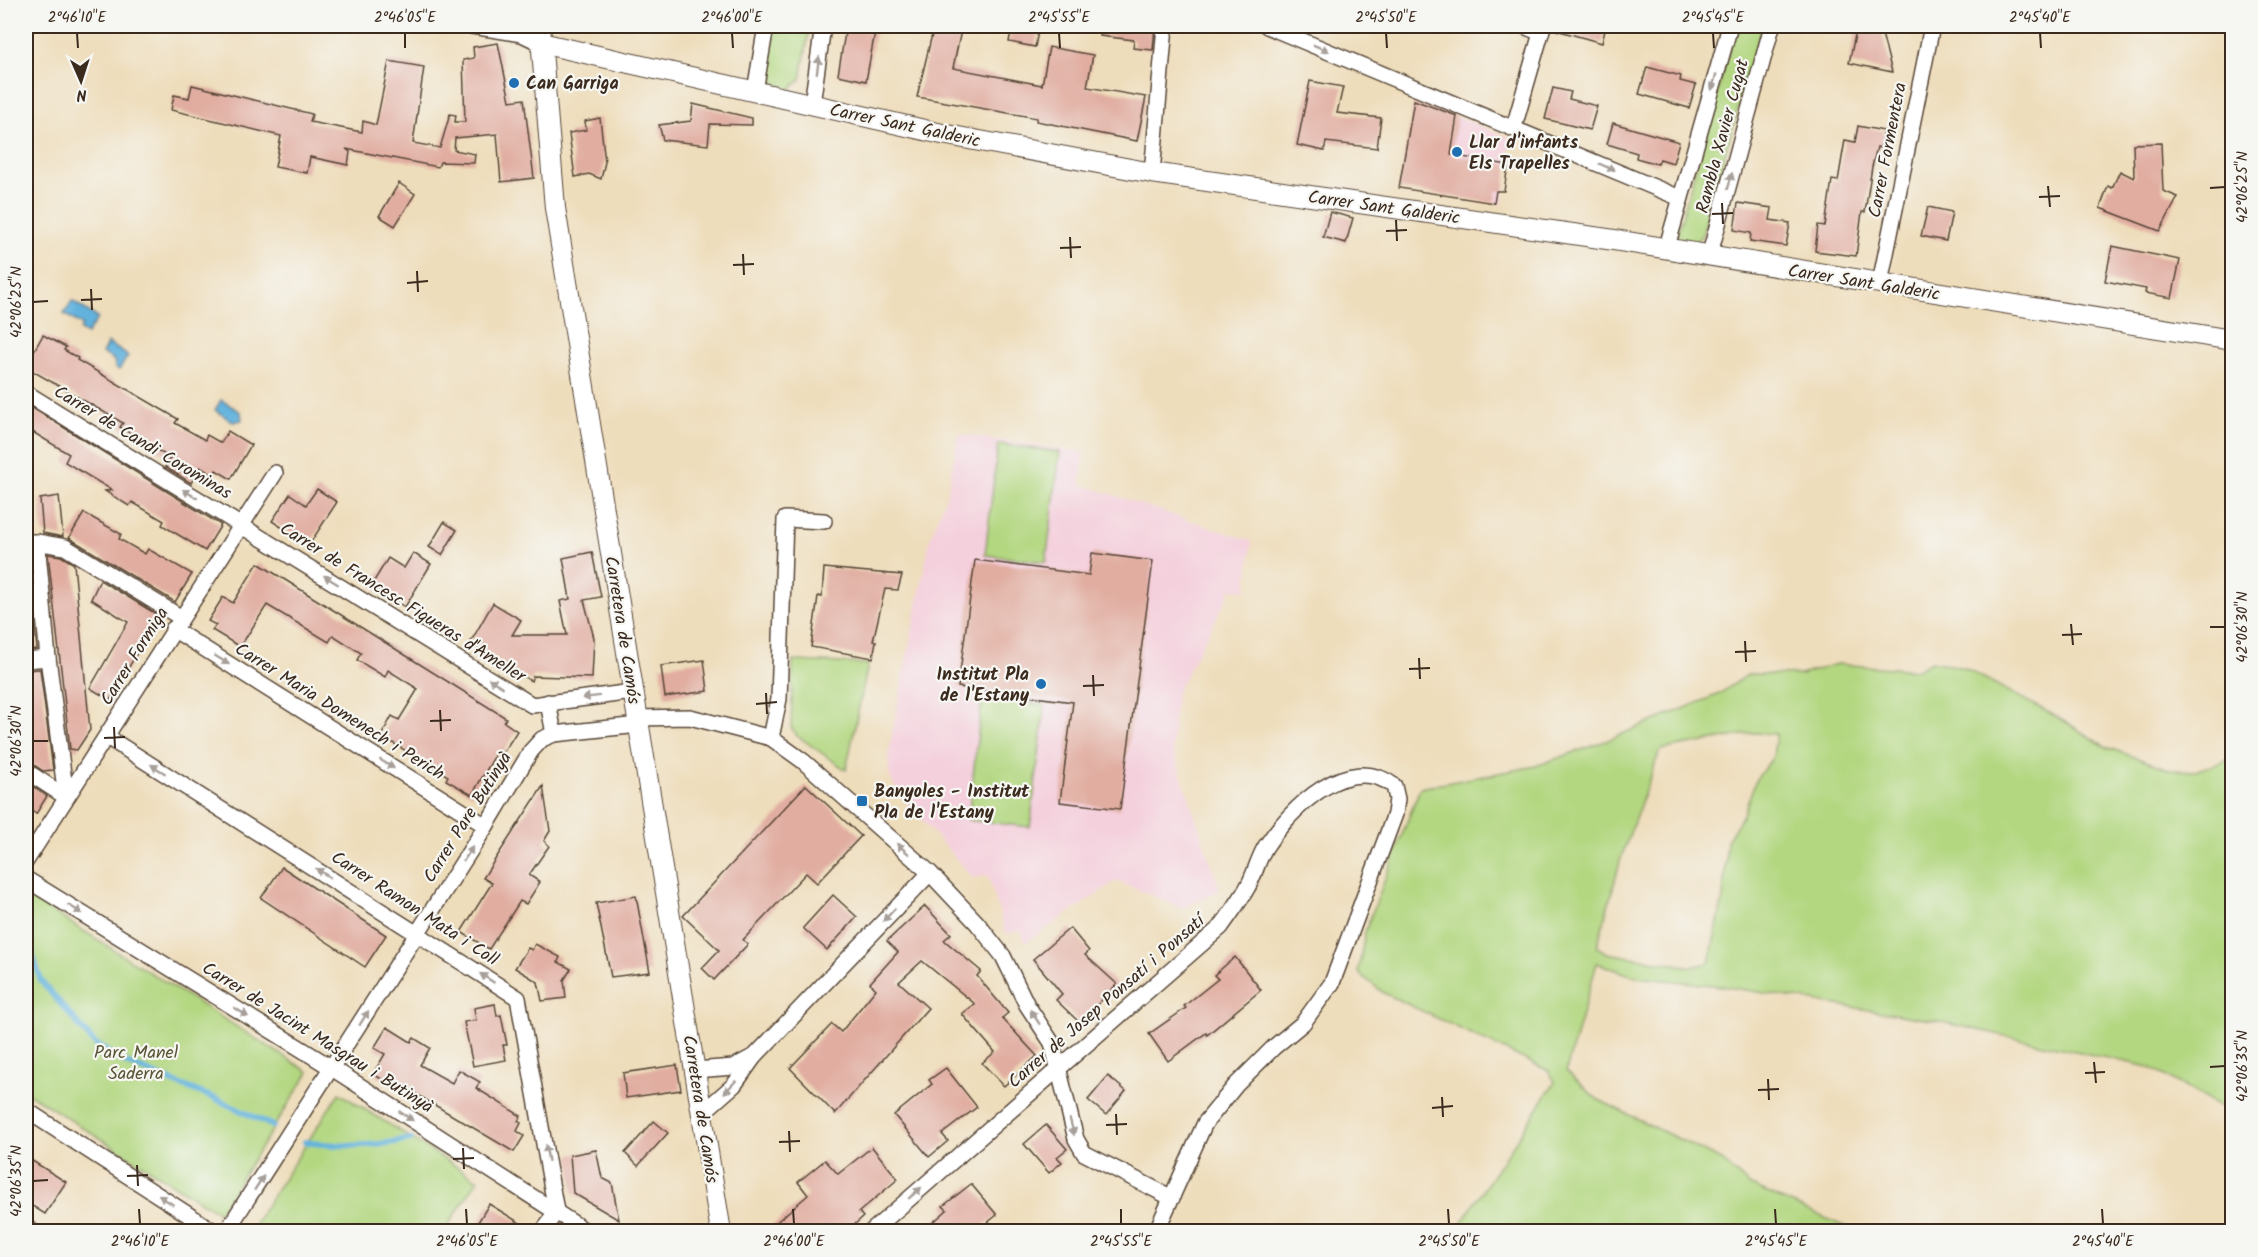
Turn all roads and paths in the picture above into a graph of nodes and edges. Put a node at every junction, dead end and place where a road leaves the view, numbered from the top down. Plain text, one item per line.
1 (472, 26) edge
2 (766, 26) edge
3 (823, 26) edge
4 (1166, 26) edge
5 (1267, 26) edge
6 (1524, 26) edge
7 (1730, 26) edge
8 (1772, 26) edge
9 (1932, 26) edge
10 (1542, 29) edge
11 (541, 34) edge
12 (755, 91) junction
13 (812, 104) junction
14 (1514, 127) junction
15 (1152, 173) junction
16 (1680, 198) junction
17 (1666, 250) junction
18 (1708, 257) junction
19 (1880, 283) junction
20 (2232, 340) edge
21 (26, 393) edge
22 (275, 473) dead end
23 (824, 522) dead end
24 (240, 524) junction
25 (31, 542) edge
26 (177, 623) junction
27 (48, 658) junction
28 (26, 660) edge
29 (633, 692) junction
30 (548, 702) junction
31 (638, 721) junction
32 (554, 734) junction
33 (107, 737) junction
34 (771, 738) junction
35 (26, 771) edge
36 (66, 797) junction
37 (486, 826) junction
38 (26, 861) edge
39 (930, 873) junction
40 (26, 879) edge
41 (418, 933) junction
42 (754, 1057) junction
43 (333, 1068) junction
44 (695, 1070) junction
45 (1057, 1071) junction
46 (26, 1110) edge
47 (702, 1113) junction
48 (1172, 1198) junction
49 (555, 1211) junction
50 (26, 1227) edge
51 (33, 1232) edge
52 (215, 1232) edge
53 (226, 1232) edge
54 (543, 1232) edge
55 (587, 1232) edge
56 (721, 1232) edge
57 (871, 1232) edge
58 (1156, 1232) edge

1 - 11 street
2 - 12 street
13 -> 3 street
4 - 15 street
5 -> 14 street
6 - 10 street
7 -> 16 street, Rambla Xavier Cugat
18 -> 8 street, Rambla Xavier Cugat
9 - 19 street, Carrer Formentera
10 - 14 street
11 - 12 street, Carrer Sant Galderic
11 - 29 street, Carretera de Camós
12 - 13 street, Carrer Sant Galderic
13 - 15 street, Carrer Sant Galderic
14 -> 16 street
15 - 17 street, Carrer Sant Galderic
16 - 17 street, Rambla Xavier Cugat
17 - 18 street, Carrer Sant Galderic
18 - 19 street, Carrer Sant Galderic
19 - 20 street, Carrer Sant Galderic
24 -> 21 street, Carrer de Candi Corominas
22 - 24 street, Carrer Formiga
23 - 34 street
24 - 26 street, Carrer Formiga
30 -> 24 street, Carrer de Francesc Figueras d'Ameller
25 - 26 street, Carrer Maria Domenech i Perich
25 - 27 street
26 - 33 street, Carrer Formiga
26 -> 37 street, Carrer Maria Domenech i Perich
27 - 28 street
27 - 36 street
29 -> 30 street, Carrer de Francesc Figueras d'Ameller
29 - 31 street, Carretera de Camós
30 - 32 street
31 - 32 street
31 - 34 street
31 - 44 street, Carretera de Camós
32 - 37 street, Carrer Pare Butinyà
33 - 36 street, Carrer Formiga
41 -> 33 street, Carrer Ramon Mata i Coll
39 -> 34 street
35 - 36 street
36 - 38 street, Carrer Formiga
41 -> 37 street, Carrer Pare Butinyà
39 -> 42 street
45 -> 39 street
40 -> 43 street, Carrer de Jacint Masgrau i Butinyà
43 -> 41 street, Carrer Pare Butinyà
49 -> 41 street, Carrer Ramon Mata i Coll
42 - 44 street
42 -> 47 street
43 -> 49 street, Carrer de Jacint Masgrau i Butinyà
53 -> 43 street, Carrer Pare Butinyà
44 - 47 street, Carretera de Camós
45 -> 48 street
45 - 48 street, Carrer de Josep Ponsatí i Ponsatí
57 -> 45 street, Carrer de Josep Ponsatí i Ponsatí
52 -> 46 street
47 - 56 street, Carretera de Camós
48 - 58 street
49 - 54 street
49 - 55 street, Carrer de Jacint Masgrau i Butinyà
50 - 51 street

